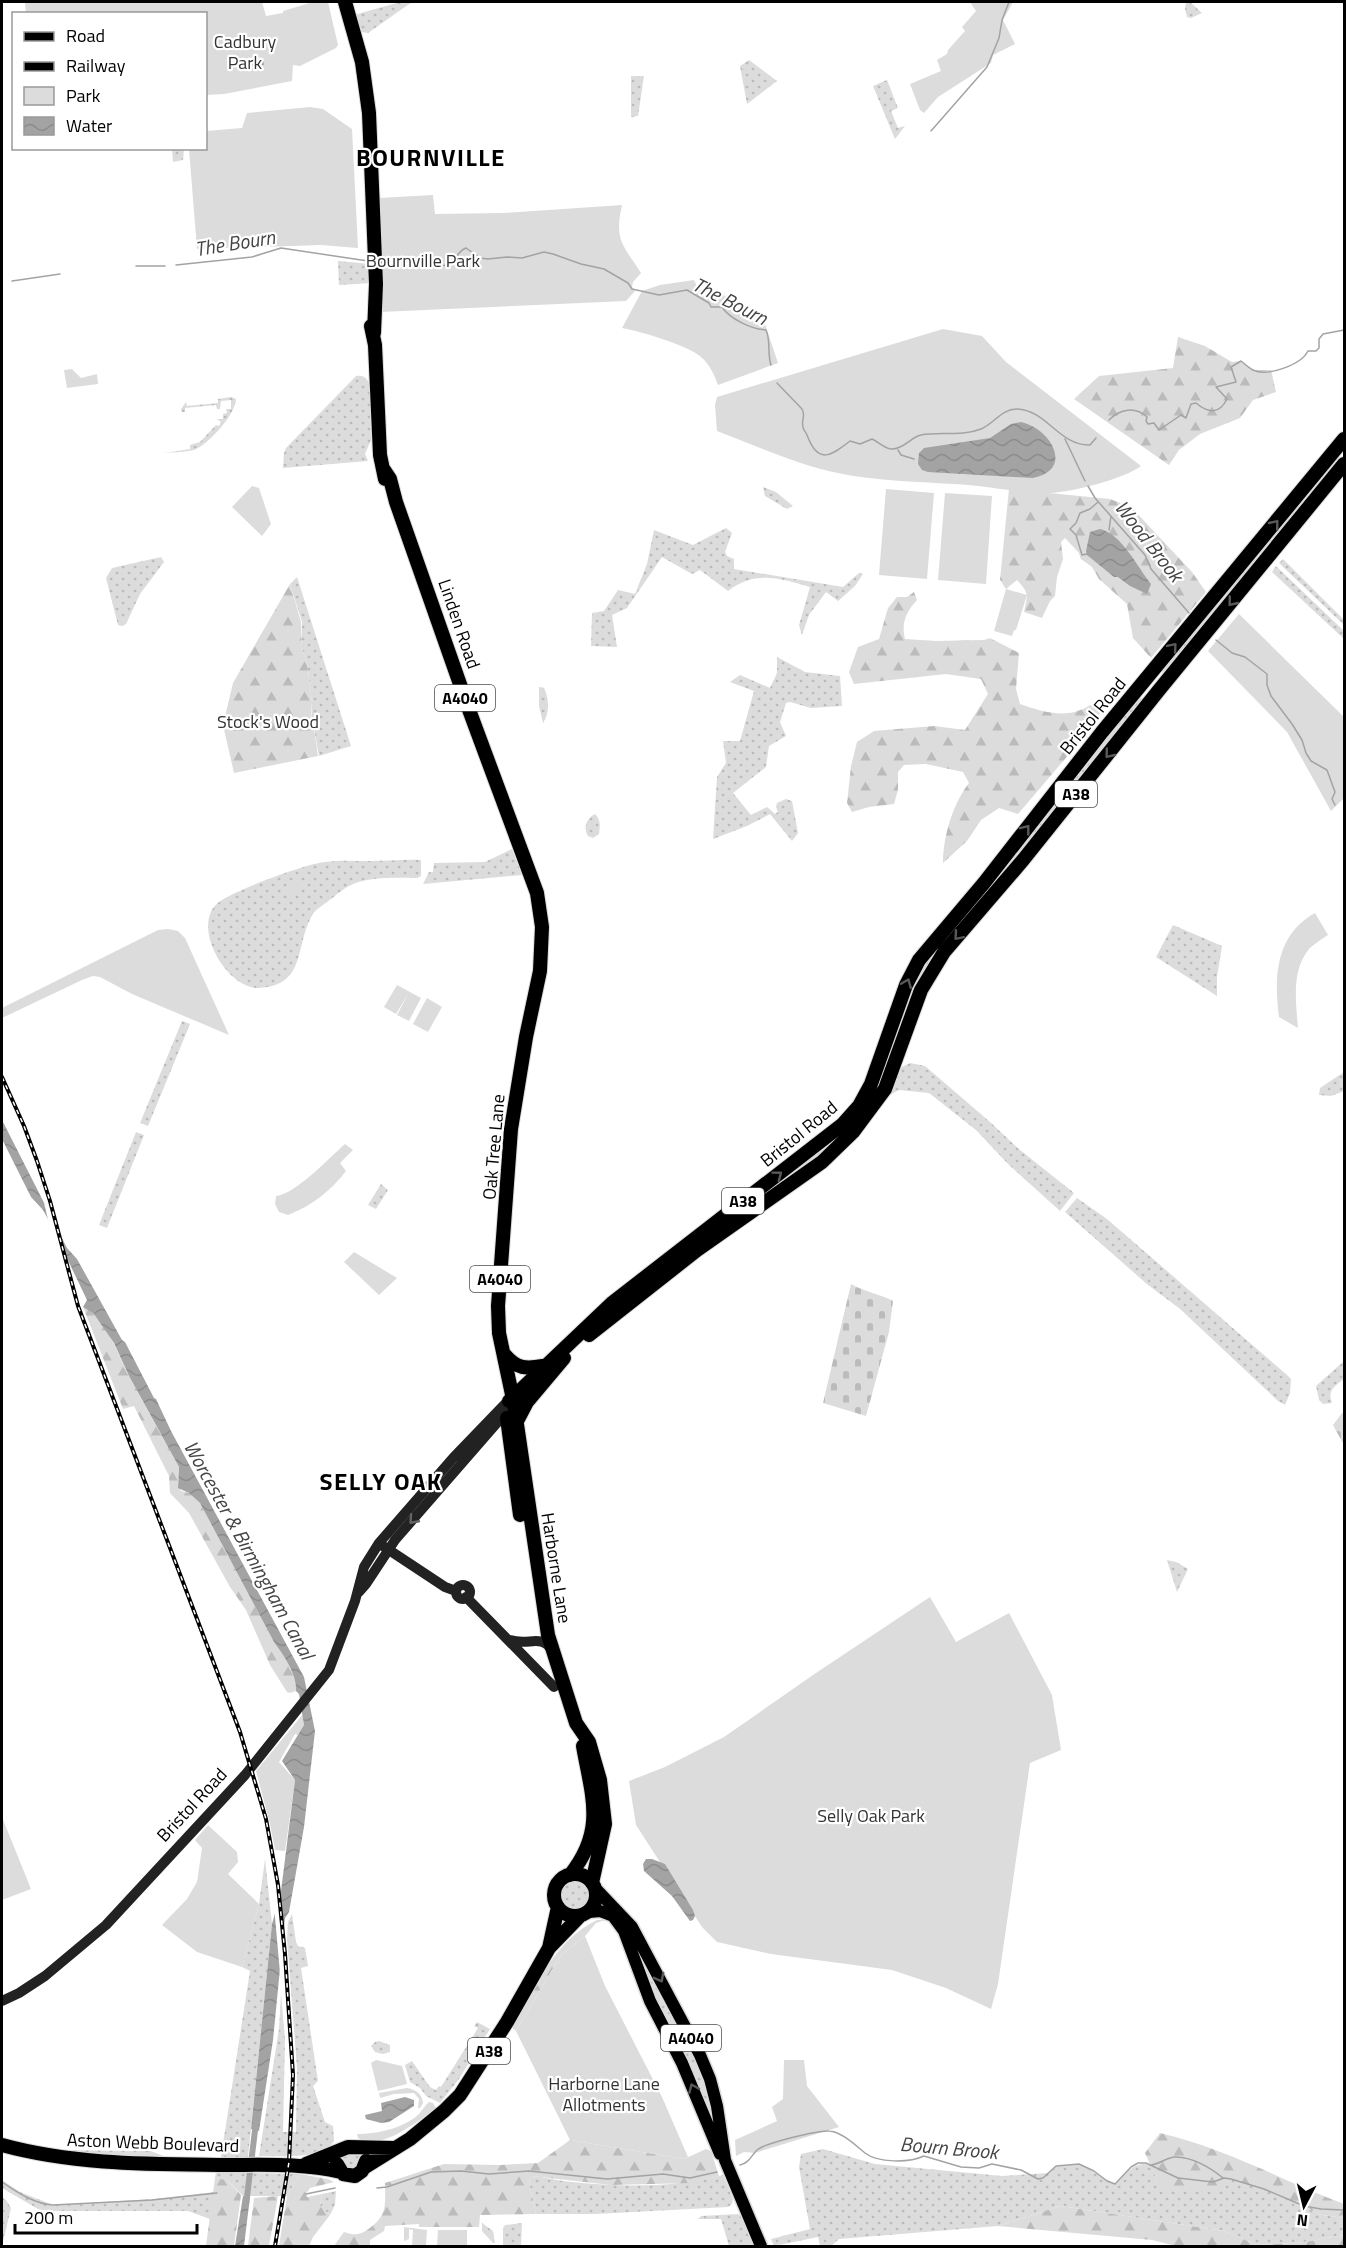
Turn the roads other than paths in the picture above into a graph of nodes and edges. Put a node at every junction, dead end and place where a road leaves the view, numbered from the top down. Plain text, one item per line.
1 (343, 2) edge
2 (1344, 440) edge
3 (1344, 464) edge
4 (1308, 483) junction
5 (1321, 493) junction
6 (1147, 679) junction
7 (1160, 689) junction
8 (984, 883) junction
9 (537, 893) joint
10 (994, 894) junction
11 (970, 899) junction
12 (984, 907) junction
13 (894, 1019) junction
14 (905, 1035) junction
15 (888, 1038) junction
16 (881, 1056) junction
17 (896, 1061) junction
18 (738, 1221) junction
19 (701, 1234) junction
20 (719, 1236) junction
21 (677, 1252) junction
22 (503, 1352) junction
23 (549, 1367) junction
24 (509, 1405) junction
25 (516, 1424) junction
26 (383, 1546) junction
27 (507, 1639) junction
28 (546, 1645) junction
29 (554, 1687) junction
30 (578, 1728) junction
31 (597, 1835) junction
32 (570, 1875) junction
33 (594, 1885) junction
34 (558, 1907) junction
35 (585, 1914) junction
36 (549, 1948) junction
37 (2, 2001) edge
38 (2, 2145) edge
39 (393, 2148) junction
40 (347, 2149) junction
41 (725, 2160) junction
42 (304, 2165) junction
43 (364, 2167) junction
44 (341, 2172) junction
45 (761, 2247) edge

1 - 9 highway, Linden Road / A4040
2 - 4 highway, A38
3 - 5 highway, A38
4 - 5 highway
4 - 5 highway
6 -> 4 highway, Bristol Road / A38
5 -> 7 highway, Bristol Road / A38
6 - 7 highway
6 - 7 highway
8 -> 6 highway, Bristol Road / A38
7 -> 10 highway, Bristol Road / A38
8 - 10 highway
8 - 11 highway, Bristol Road / A38
9 - 22 highway, Oak Tree Lane / A4040
10 - 12 highway, Bristol Road / A38
11 - 12 highway
13 -> 11 highway, Bristol Road / A38
12 -> 14 highway, Bristol Road / A38
13 - 14 highway
13 - 15 highway, Bristol Road / A38
14 - 15 highway
14 - 17 highway, Bristol Road / A38
15 - 16 highway, Bristol Road / A38
16 - 17 highway
19 -> 16 highway, Bristol Road / A38
17 - 18 highway, Bristol Road / A38
18 - 19 highway
18 - 20 highway, Bristol Road / A38
19 - 21 highway, Bristol Road / A38
20 - 21 highway
20 - 23 highway, Bristol Road / A38
21 - 23 highway, Bristol Road / A38
22 - 23 highway
22 - 24 highway, Oak Tree Lane / A4040
23 - 24 highway, Bristol Road / A38
23 - 25 highway, A38
24 - 25 highway, Harborne Lane / A38
24 - 26 main road, Bristol Road
24 - 28 highway, Harborne Lane / A38
25 - 28 highway, Harborne Lane / A38
26 - 27 main road
26 - 37 main road, Bristol Road
27 - 28 main road
27 - 29 main road
28 - 29 highway, Harborne Lane / A38
28 - 30 highway, Harborne Lane / A38
29 - 30 highway, A38
30 - 31 highway, Harborne Lane / A38
31 - 32 highway, Harborne Lane / A38
31 - 33 highway, Harborne Lane / A38
32 - 33 highway
32 - 34 highway, A38
33 - 35 highway, A38
33 -> 41 main road, A4040
34 - 35 highway
34 - 36 highway, A38
35 - 36 highway, A38
41 -> 35 main road, A4040
36 - 39 highway, A38
38 - 42 highway, Aston Webb Boulevard / A38
39 - 40 highway, Aston Webb Boulevard / A38
39 - 43 highway, A38
40 - 42 highway, Aston Webb Boulevard / A38
40 - 43 highway
40 - 44 highway
41 - 45 main road, A4040
42 - 44 highway, Aston Webb Boulevard / A38
43 - 44 highway, A38

